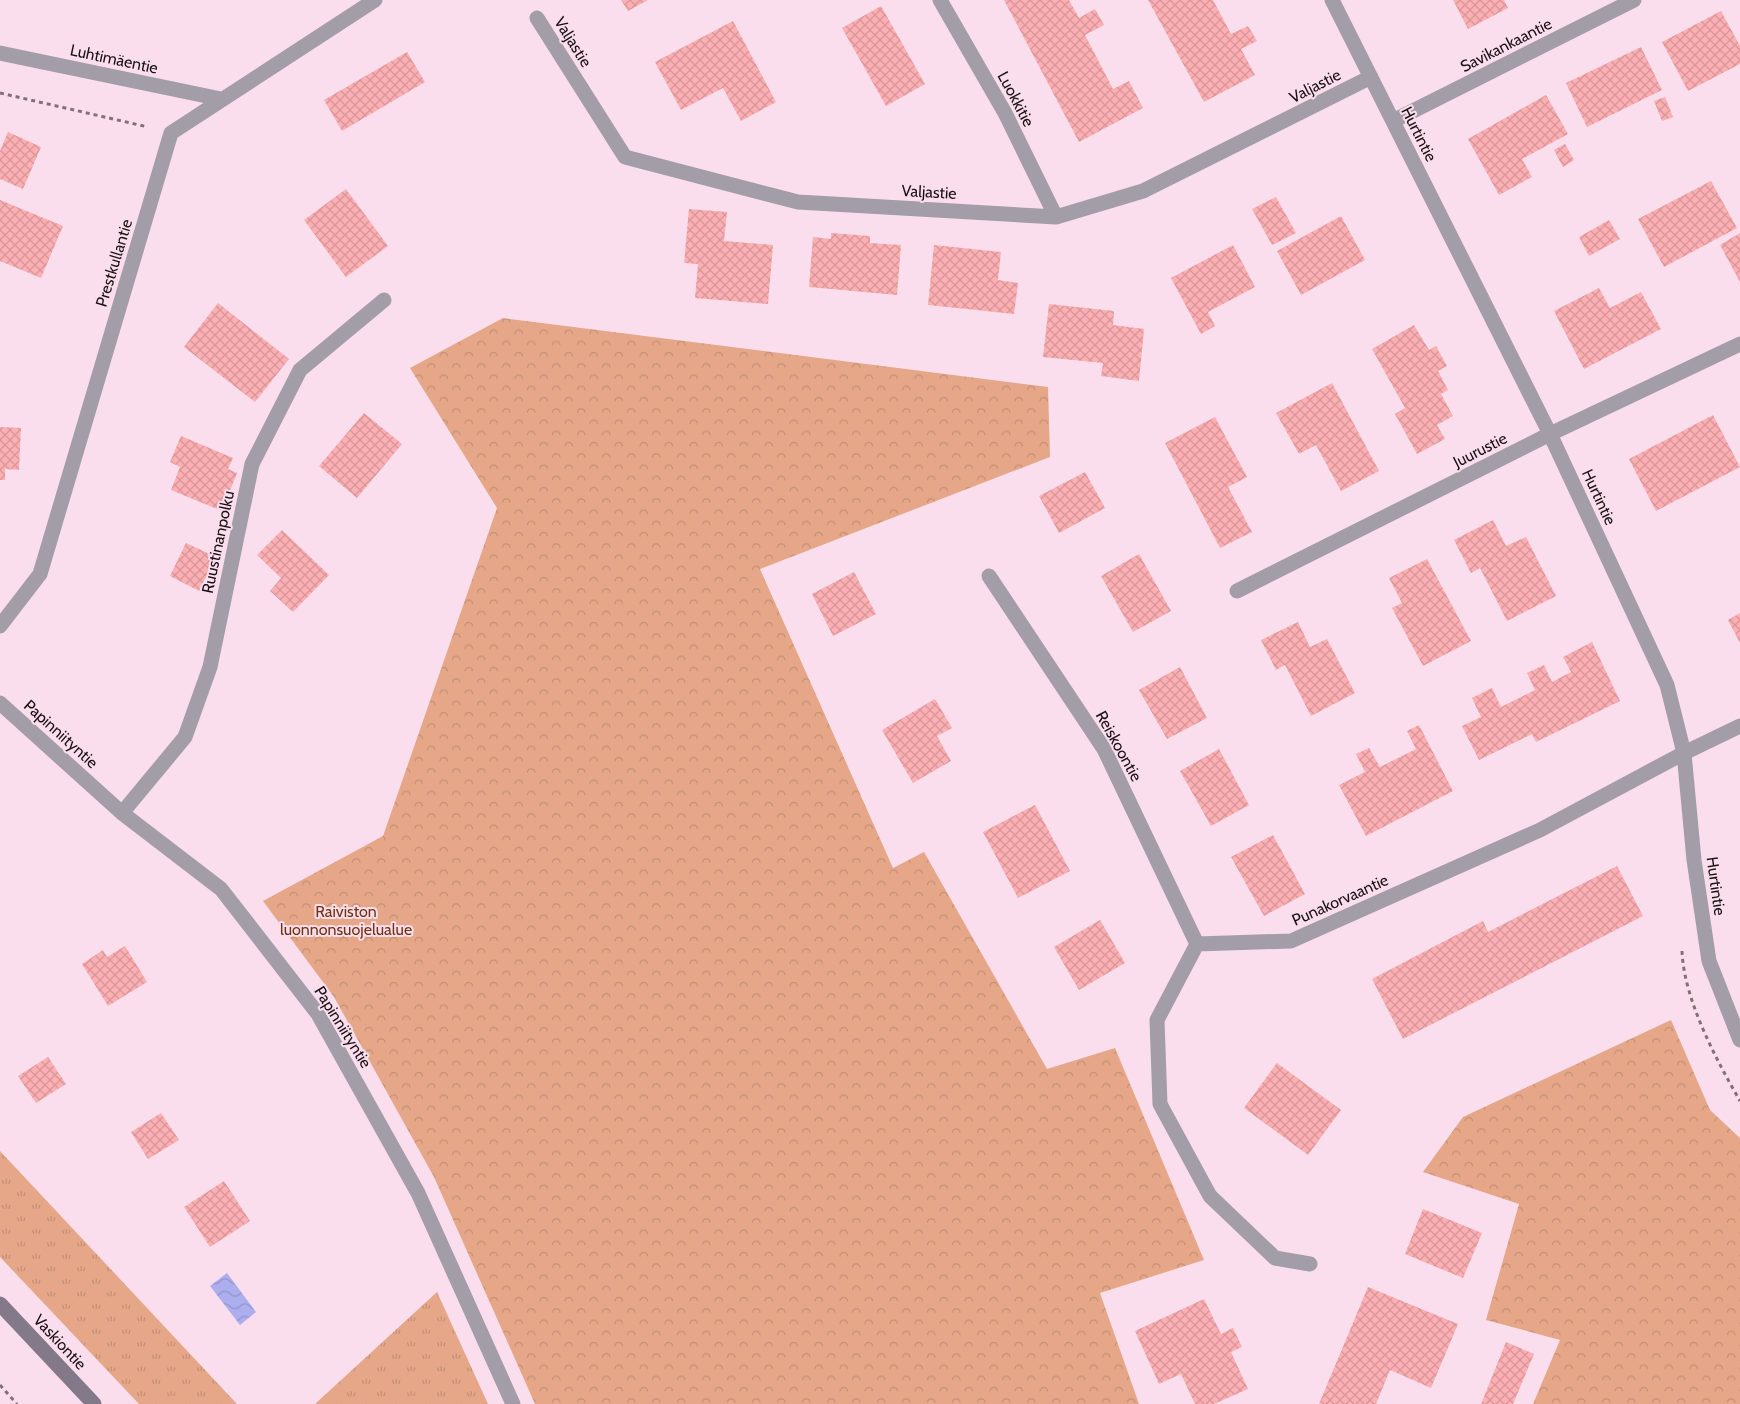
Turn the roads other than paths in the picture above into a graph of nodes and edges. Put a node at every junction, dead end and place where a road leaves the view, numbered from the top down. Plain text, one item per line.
1 (376, 0) edge
2 (940, 0) edge
3 (1332, 0) edge
4 (1634, 0) edge
5 (537, 18) dead end
6 (0, 53) edge
7 (1371, 77) junction
8 (221, 99) junction
9 (1393, 121) junction
10 (1056, 217) junction
11 (384, 300) dead end
12 (1740, 344) edge
13 (1550, 434) junction
14 (990, 576) dead end
15 (1237, 591) dead end
16 (0, 626) edge
17 (0, 702) edge
18 (1740, 726) edge
19 (1684, 753) junction
20 (122, 813) junction
21 (1197, 944) junction
22 (1740, 1040) edge
23 (1310, 1264) dead end
24 (0, 1304) edge
25 (94, 1404) edge
26 (513, 1404) edge

1 - 8 street
2 - 10 street, Luokkitie
3 - 7 street, Hurtintie
4 - 9 street, Savikankaantie
5 - 10 street, Valjastie
6 - 8 street, Luhtimäentie
7 - 9 street, Hurtintie
7 - 10 street, Valjastie
8 - 16 street, Prestkullantie
9 - 13 street, Hurtintie
11 - 20 street, Ruustinanpolku
12 - 13 street, Juurustie
13 - 15 street, Juurustie
13 - 19 street, Hurtintie
14 - 21 street, Reiskoontie
17 - 20 street, Papinniityntie
18 - 19 street, Punakorvaantie
19 - 21 street, Punakorvaantie
19 - 22 street, Hurtintie
20 - 26 street, Papinniityntie
21 - 23 street
24 - 25 main road, Vaskiontie

